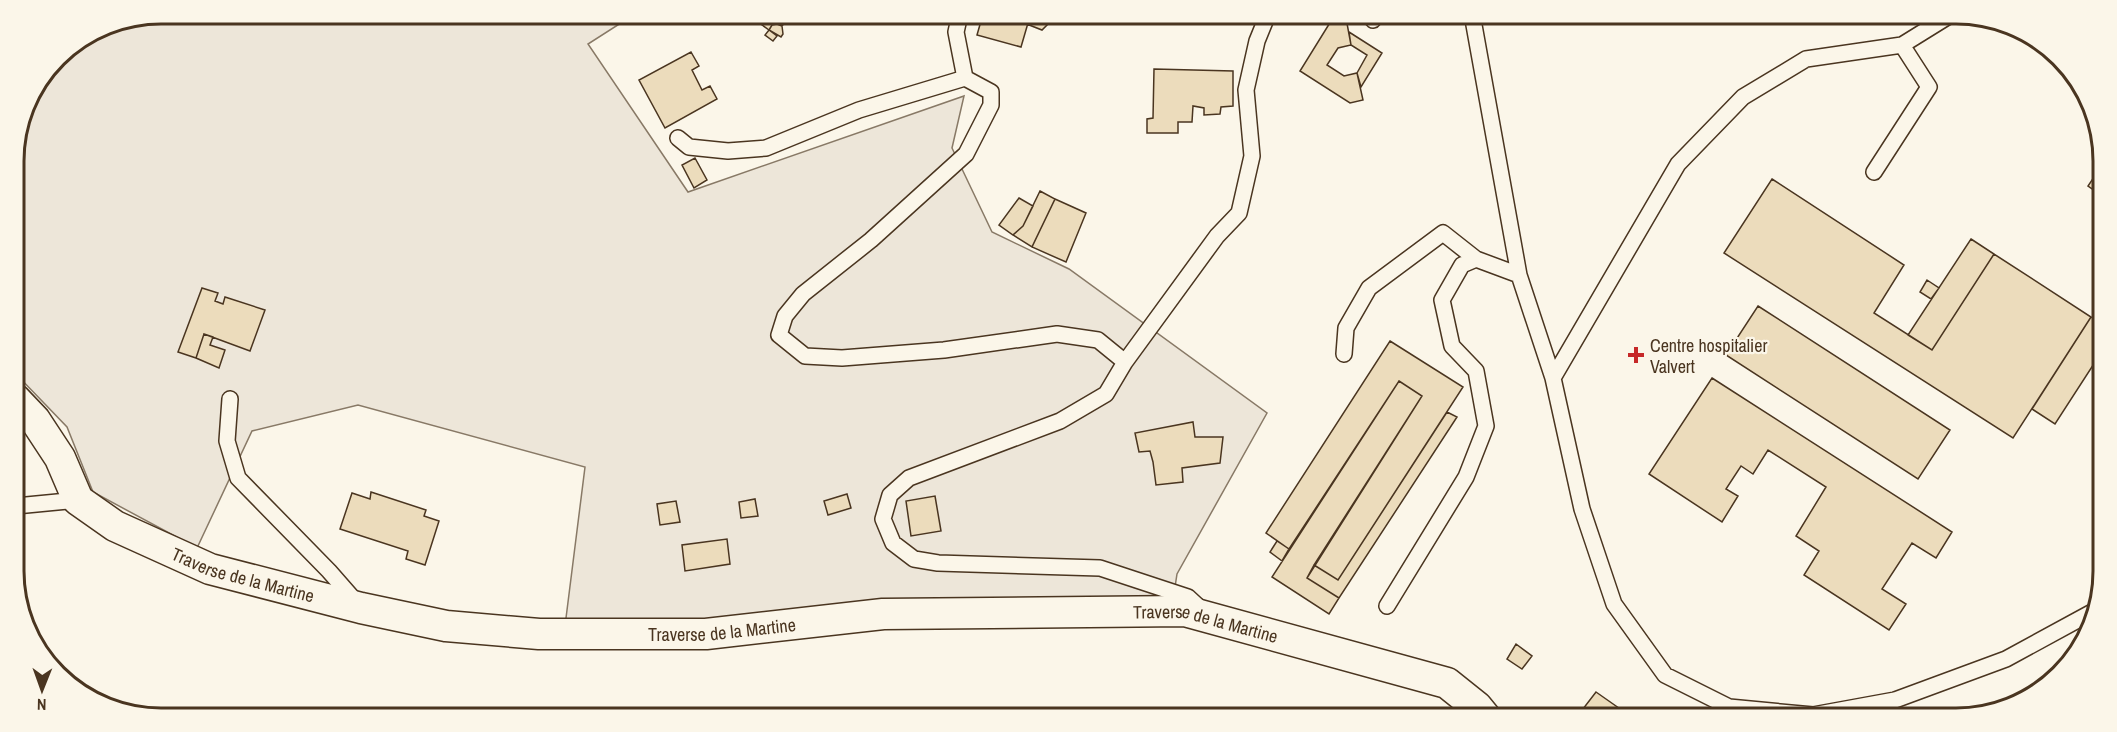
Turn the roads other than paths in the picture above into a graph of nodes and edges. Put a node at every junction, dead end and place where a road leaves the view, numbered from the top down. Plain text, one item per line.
1 (958, 24) edge
2 (1264, 24) edge
3 (1474, 24) edge
4 (1936, 24) edge
5 (1902, 45) junction
6 (965, 78) junction
7 (678, 138) dead end
8 (1874, 172) dead end
9 (1476, 259) junction
10 (1520, 275) junction
11 (1344, 354) dead end
12 (1125, 362) junction
13 (1552, 378) junction
14 (230, 399) dead end
15 (24, 408) edge
16 (78, 500) junction
17 (24, 505) edge
18 (1387, 606) dead end
19 (361, 608) junction
20 (2086, 616) edge
21 (1210, 617) junction
22 (1478, 708) edge
23 (1740, 708) edge
24 (1851, 708) edge

1 - 6 lane
2 - 12 lane
3 - 10 lane
4 - 5 lane
5 - 8 lane
5 - 13 lane
6 - 7 lane
6 - 12 lane
9 - 10 lane
9 - 11 lane
9 - 18 lane
10 - 13 lane
12 - 21 lane
13 - 23 lane
14 - 19 lane
15 - 16 street
16 - 17 lane
16 - 19 street, Traverse de la Martine
19 - 21 street, Traverse de la Martine
20 - 24 lane
21 - 22 street, Traverse de la Martine

